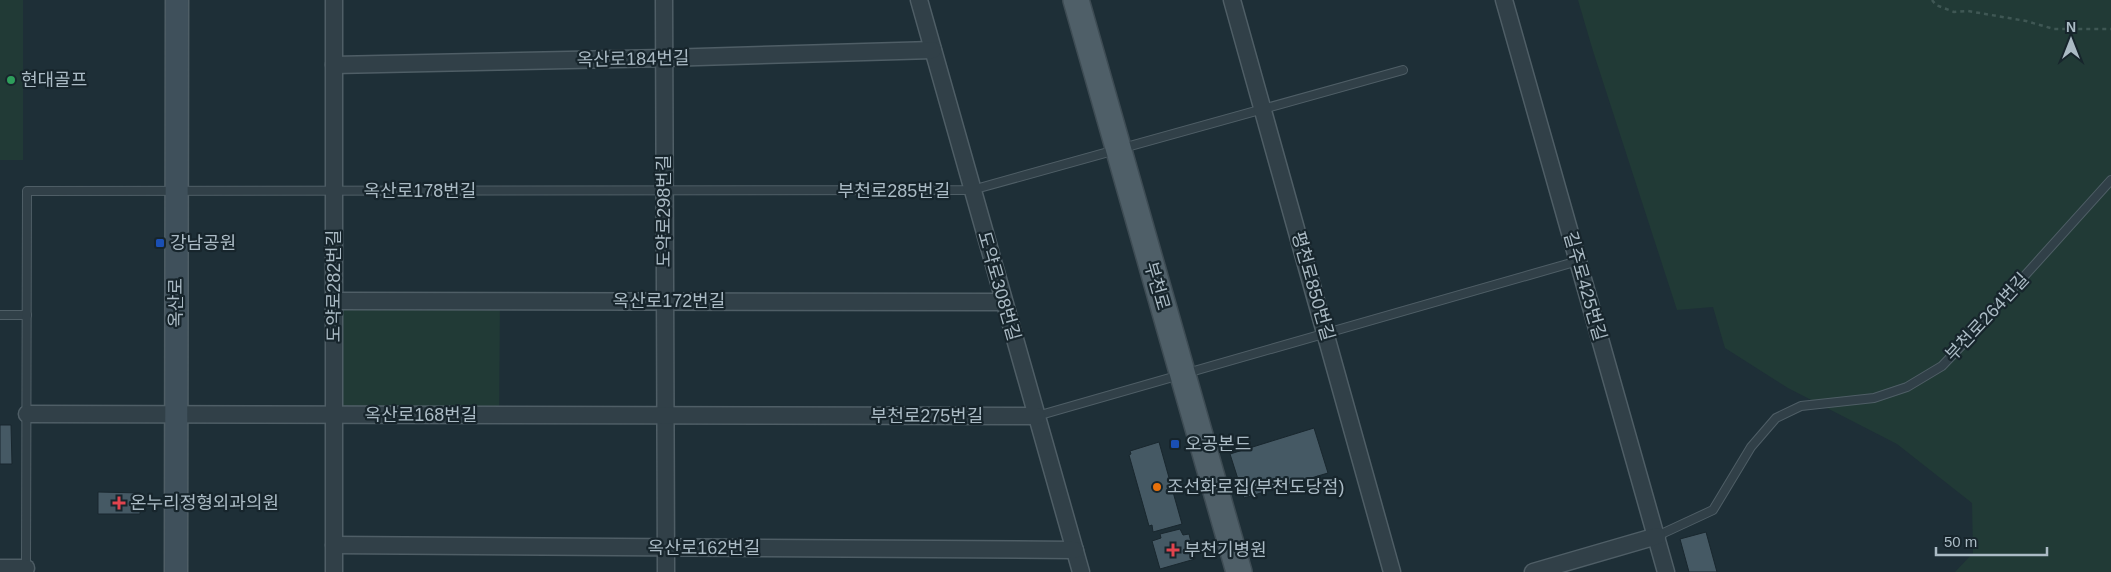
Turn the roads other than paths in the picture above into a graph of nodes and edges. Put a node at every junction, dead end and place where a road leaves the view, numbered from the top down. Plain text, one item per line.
1 (177, 0) edge
2 (334, 0) edge
3 (664, 0) edge
4 (918, 0) edge
5 (1076, 0) edge
6 (1232, 0) edge
7 (1504, 0) edge
8 (933, 50) junction
9 (665, 58) junction
10 (334, 65) junction
11 (1403, 70) dead end
12 (1263, 111) junction
13 (1118, 150) junction
14 (2111, 180) edge
15 (972, 190) junction
16 (176, 191) junction
17 (334, 191) junction
18 (663, 191) junction
19 (1578, 261) junction
20 (334, 301) junction
21 (665, 301) junction
22 (1003, 302) junction
23 (0, 314) edge
24 (27, 314) junction
25 (1326, 333) junction
26 (1182, 374) junction
27 (27, 414) junction
28 (176, 415) junction
29 (334, 415) junction
30 (666, 415) junction
31 (1036, 416) junction
32 (1656, 536) junction
33 (334, 545) junction
34 (665, 547) junction
35 (1075, 550) junction
36 (0, 568) edge
37 (26, 570) edge
38 (176, 572) edge
39 (334, 572) edge
40 (666, 572) edge
41 (1081, 572) edge
42 (1239, 572) edge
43 (1392, 572) edge
44 (1533, 572) edge
45 (1666, 572) edge

1 - 16 street, 옥산로
2 - 10 street, 도약로282번길
3 - 9 street, 도약로298번길
4 - 8 street, 도약로308번길
5 - 13 main road, 부천로
6 - 12 street, 평천로850번길
7 - 19 street, 길주로425번길
8 - 9 street, 옥산로184번길
8 - 15 street, 도약로308번길
9 - 10 street, 옥산로184번길
9 - 18 street, 도약로298번길
10 - 17 street, 도약로282번길
11 - 12 lane, 부천로285번길
12 - 13 lane, 부천로285번길
12 - 25 street, 평천로850번길
13 - 15 lane, 부천로285번길
13 - 26 main road, 부천로
14 - 32 lane, 부천로264번길
15 - 18 lane, 부천로285번길
15 - 22 street, 도약로308번길
16 - 17 lane, 옥산로178번길
16 - 24 lane
16 - 28 street, 옥산로
17 - 18 lane, 옥산로178번길
17 - 20 street, 도약로282번길
18 - 21 street, 도약로298번길
19 - 25 lane, 부천로275번길
19 - 32 street, 길주로425번길
20 - 21 street, 옥산로172번길
20 - 29 street, 도약로282번길
21 - 22 street, 옥산로172번길
21 - 30 street, 도약로298번길
22 - 31 street, 도약로308번길
23 - 24 lane
24 - 27 lane
25 - 26 lane, 부천로275번길
25 - 43 street, 평천로850번길
26 - 31 lane, 부천로275번길
26 - 42 main road, 부천로
27 - 28 street
27 - 37 lane
28 - 29 street, 옥산로168번길
28 - 38 street, 옥산로
29 - 30 street, 옥산로168번길
29 - 33 street, 도약로282번길
30 - 31 street, 부천로275번길
30 - 34 street, 도약로298번길
31 - 35 street, 도약로308번길
32 - 44 street, 부천로264번길
32 - 45 street, 길주로425번길
33 - 34 street, 옥산로162번길
33 - 39 street, 도약로282번길
34 - 35 street, 옥산로162번길
34 - 40 street, 도약로298번길
35 - 41 street, 도약로308번길
36 - 37 street

